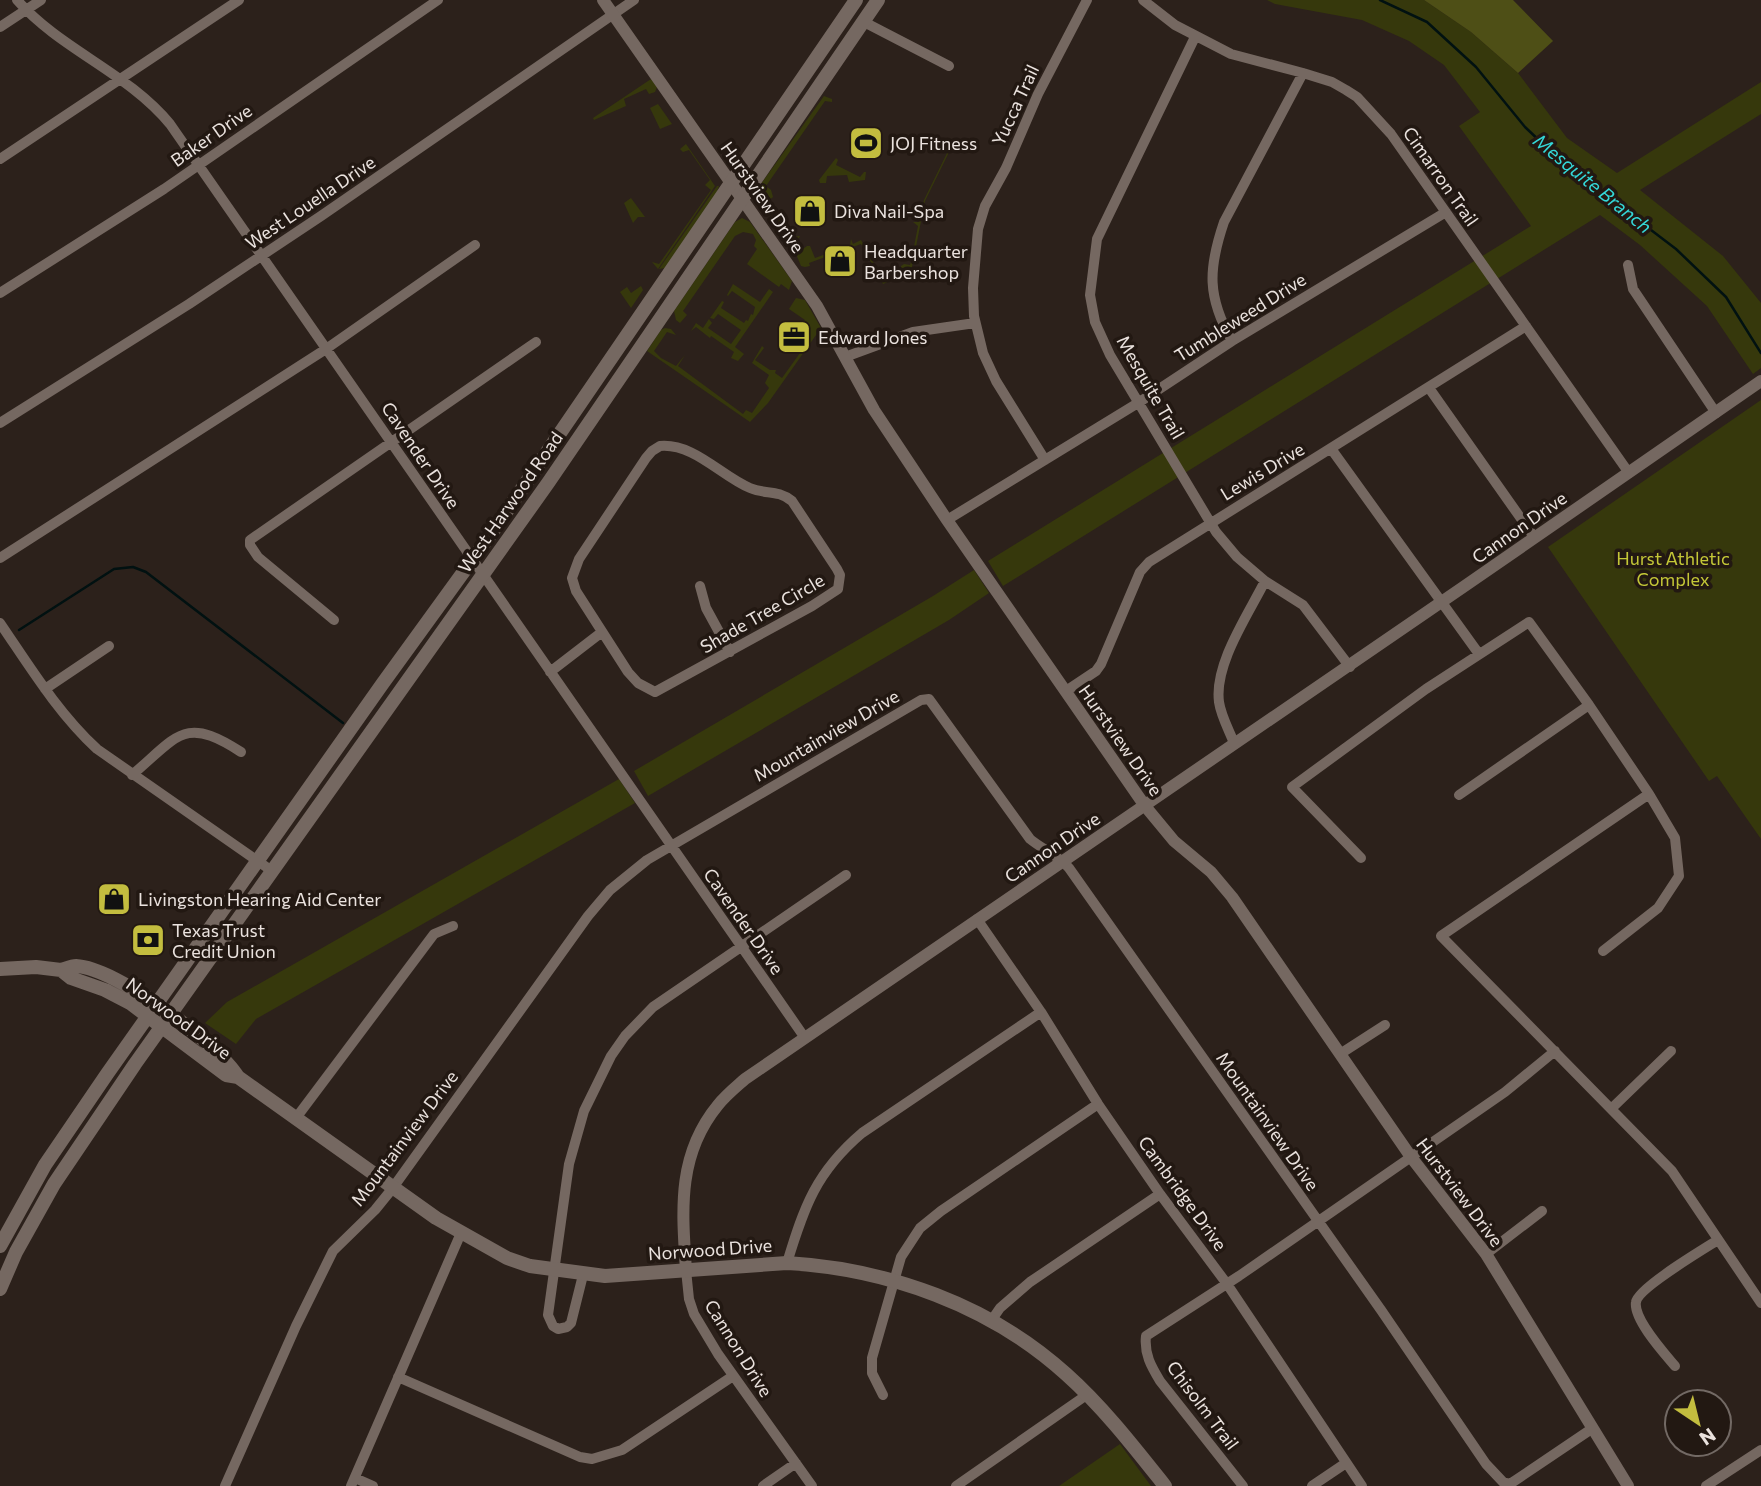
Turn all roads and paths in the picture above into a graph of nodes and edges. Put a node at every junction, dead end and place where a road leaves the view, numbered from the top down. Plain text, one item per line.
1 (17, 0) edge
2 (41, 0) edge
3 (239, 0) edge
4 (438, 0) edge
5 (603, 0) edge
6 (634, 0) edge
7 (856, 0) edge
8 (878, 0) edge
9 (1087, 0) edge
10 (1143, 0) edge
11 (26, 10) junction
12 (613, 14) junction
13 (864, 22) junction
14 (0, 27) edge
15 (1195, 37) junction
16 (949, 66) dead end
17 (1303, 73) junction
18 (122, 79) junction
19 (0, 159) edge
20 (199, 165) junction
21 (731, 183) junction
22 (742, 199) junction
23 (1446, 212) junction
24 (475, 245) dead end
25 (262, 256) junction
26 (1628, 265) dead end
27 (0, 293) edge
28 (975, 323) junction
29 (1526, 326) junction
30 (1232, 341) junction
31 (536, 342) dead end
32 (326, 349) junction
33 (845, 357) junction
34 (1761, 381) edge
35 (1429, 388) junction
36 (1138, 403) junction
37 (1716, 413) junction
38 (0, 423) edge
39 (390, 442) junction
40 (1332, 450) junction
41 (1045, 460) junction
42 (1629, 473) junction
43 (947, 520) junction
44 (1210, 522) junction
45 (1534, 537) junction
46 (0, 558) edge
47 (471, 561) junction
48 (482, 576) junction
49 (1265, 581) junction
50 (701, 586) dead end
51 (1442, 602) junction
52 (334, 620) dead end
53 (0, 623) edge
54 (602, 632) junction
55 (109, 646) dead end
56 (730, 652) junction
57 (1479, 654) junction
58 (1350, 667) junction
59 (550, 672) junction
60 (45, 689) junction
61 (1066, 691) junction
62 (1589, 705) junction
63 (1234, 743) junction
64 (241, 752) dead end
65 (132, 775) junction
66 (1648, 794) junction
67 (1459, 795) dead end
68 (1145, 806) junction
69 (671, 846) junction
70 (1362, 858) dead end
71 (258, 861) junction
72 (1063, 861) junction
73 (272, 871) junction
74 (846, 875) dead end
75 (977, 919) junction
76 (453, 926) dead end
77 (741, 946) junction
78 (1603, 951) dead end
79 (0, 969) edge
80 (152, 1011) junction
81 (1041, 1012) junction
82 (166, 1021) junction
83 (1385, 1025) dead end
84 (804, 1038) junction
85 (1555, 1051) junction
86 (1671, 1051) dead end
87 (1340, 1054) junction
88 (1098, 1104) junction
89 (1612, 1108) junction
90 (296, 1118) junction
91 (1411, 1157) junction
92 (392, 1189) junction
93 (1160, 1194) junction
94 (1542, 1210) dead end
95 (1318, 1222) junction
96 (461, 1233) junction
97 (1718, 1240) junction
98 (0, 1246) edge
99 (1486, 1254) junction
100 (787, 1263) junction
101 (686, 1270) junction
102 (554, 1271) junction
103 (583, 1275) junction
104 (894, 1281) junction
105 (1227, 1284) junction
106 (0, 1289) edge
107 (1761, 1303) edge
108 (991, 1321) junction
109 (1675, 1366) dead end
110 (733, 1376) junction
111 (398, 1377) junction
112 (1088, 1394) junction
113 (883, 1395) dead end
114 (1594, 1428) junction
115 (1761, 1450) edge
116 (796, 1463) junction
117 (1346, 1464) junction
118 (353, 1482) edge
119 (225, 1486) edge
120 (373, 1486) edge
121 (763, 1486) edge
122 (812, 1486) edge
123 (956, 1486) edge
124 (1165, 1486) edge
125 (1243, 1486) edge
126 (1312, 1486) edge
127 (1362, 1486) edge
128 (1628, 1486) edge
129 (1706, 1486) edge

1 - 11 street, Cavender Drive
2 - 11 street
3 - 18 street
4 - 20 street, Baker Drive
5 - 12 street, Hurstview Drive
6 - 12 street, West Louella Drive
7 - 21 main road, West Harwood Road
8 - 13 main road, West Harwood Road
9 - 28 street, Yucca Trail
10 - 15 street, Cimarron Trail
11 - 14 street
11 - 18 street, Cavender Drive
12 - 21 street, Hurstview Drive
12 - 25 street, West Louella Drive
13 - 16 street
13 - 22 main road, West Harwood Road
15 - 17 street, Cimarron Trail
15 - 36 street, Mesquite Trail
17 - 23 street, Cimarron Trail
17 - 30 street
18 - 19 street
18 - 20 street, Cavender Drive
20 - 25 street, Cavender Drive
20 - 27 street, Baker Drive
21 - 22 street, Hurstview Drive
21 - 47 main road, West Harwood Road
22 - 33 street, Hurstview Drive
22 - 48 main road, West Harwood Road
23 - 29 street, Cimarron Trail
23 - 30 street, Tumbleweed Drive
24 - 32 street
25 - 32 street, Cavender Drive
25 - 38 street, West Louella Drive
26 - 37 street
28 - 33 street
28 - 41 street, Yucca Trail
29 - 35 street, Lewis Drive
29 - 42 street, Cimarron Trail
30 - 36 street, Tumbleweed Drive
31 - 39 street
32 - 39 street, Cavender Drive
32 - 46 street
33 - 43 street, Hurstview Drive
34 - 37 street, Cannon Drive
35 - 40 street, Lewis Drive
35 - 45 street
36 - 41 street, Tumbleweed Drive
36 - 44 street, Mesquite Trail
37 - 42 street, Cannon Drive
39 - 47 street, Cavender Drive
39 - 52 street
40 - 44 street, Lewis Drive
40 - 51 street
41 - 43 street, Tumbleweed Drive
42 - 45 street, Cannon Drive
43 - 61 street, Hurstview Drive
44 - 49 street, Mesquite Trail
44 - 61 street, Lewis Drive
45 - 51 street, Cannon Drive
47 - 48 street, Cavender Drive
47 - 71 main road, West Harwood Road
48 - 59 street, Cavender Drive
48 - 73 main road, West Harwood Road
49 - 58 street, Mesquite Trail
49 - 63 street
50 - 56 street
51 - 57 street
51 - 58 street, Cannon Drive
53 - 60 street
54 - 56 street, Shade Tree Circle
54 - 56 street, Shade Tree Circle
54 - 59 street
55 - 60 street
57 - 62 street
57 - 70 street
58 - 63 street, Cannon Drive
59 - 69 street, Cavender Drive
60 - 65 street
61 - 68 street, Hurstview Drive
62 - 66 street
62 - 67 street
63 - 68 street, Cannon Drive
64 - 65 street
65 - 71 street
66 - 78 street
66 - 85 street
68 - 72 street, Cannon Drive
68 - 87 street, Hurstview Drive
69 - 72 street, Mountainview Drive
69 - 77 street, Cavender Drive
69 - 92 street, Mountainview Drive
71 - 73 street
71 - 80 main road, West Harwood Road
72 - 75 street, Cannon Drive
72 - 95 street, Mountainview Drive
73 - 82 main road, West Harwood Road
74 - 77 street
75 - 81 street, Cambridge Drive
75 - 84 street, Cannon Drive
76 - 90 street
77 - 84 street, Cavender Drive
77 - 102 street
79 - 80 main road, Norwood Drive
80 - 82 main road, Norwood Drive
80 - 98 main road, West Harwood Road
81 - 88 street, Cambridge Drive
81 - 100 street
82 - 90 main road, Norwood Drive
82 - 106 main road, West Harwood Road
83 - 87 street
84 - 101 street, Cannon Drive
85 - 89 street
85 - 91 street, Chisolm Trail
86 - 89 street
87 - 91 street, Hurstview Drive
88 - 93 street, Cambridge Drive
88 - 104 street
89 - 97 street
90 - 92 main road, Norwood Drive
91 - 95 street, Chisolm Trail
91 - 99 street, Hurstview Drive
92 - 96 main road, Norwood Drive
92 - 119 street, Mountainview Drive
93 - 105 street, Cambridge Drive
93 - 108 street
94 - 99 street
95 - 105 street, Chisolm Trail
95 - 114 street, Mountainview Drive
96 - 102 main road, Norwood Drive
96 - 111 street
97 - 107 street
97 - 109 street
99 - 114 street, Hurstview Drive
100 - 101 main road, Norwood Drive
100 - 104 main road, Norwood Drive
101 - 103 main road, Norwood Drive
101 - 110 street, Cannon Drive
102 - 103 main road, Norwood Drive
102 - 103 street
104 - 108 main road, Norwood Drive
104 - 113 street
105 - 117 street, Cambridge Drive
105 - 125 street, Chisolm Trail
108 - 112 main road, Norwood Drive
110 - 111 street
110 - 116 street, Cannon Drive
111 - 118 street
112 - 123 street
112 - 124 main road, Norwood Drive
114 - 128 street, Hurstview Drive
115 - 129 street
116 - 121 street
116 - 122 street, Cannon Drive
117 - 126 street
117 - 127 street, Cambridge Drive
118 - 120 street

